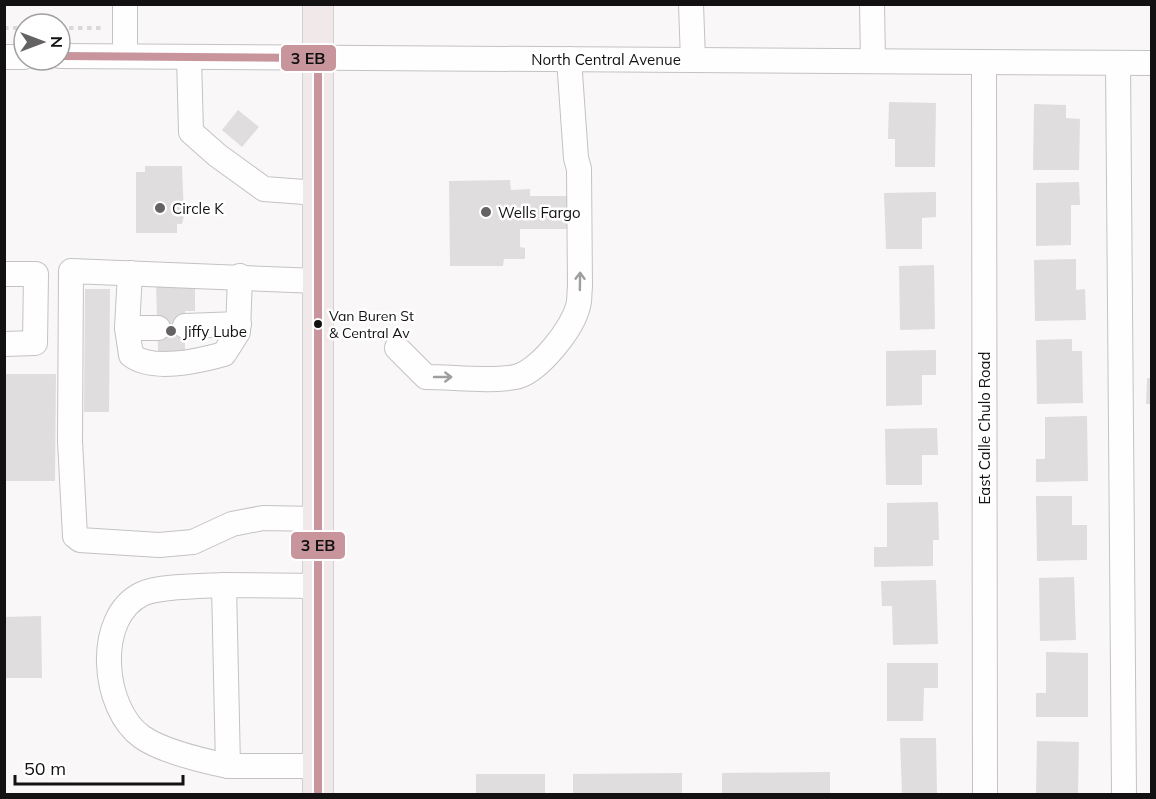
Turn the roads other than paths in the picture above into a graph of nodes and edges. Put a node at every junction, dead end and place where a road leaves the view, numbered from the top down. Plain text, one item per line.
1 (125, 4) edge
2 (318, 4) edge
3 (691, 4) edge
4 (872, 4) edge
5 (72, 56) edge
6 (125, 56) junction
7 (189, 57) junction
8 (318, 58) junction
9 (569, 59) junction
10 (693, 60) junction
11 (873, 61) junction
12 (984, 62) junction
13 (1118, 63) junction
14 (1152, 63) edge
15 (318, 192) junction
16 (130, 273) junction
17 (4, 274) edge
18 (240, 276) junction
19 (318, 281) junction
20 (239, 324) junction
21 (185, 326) dead end
22 (127, 328) junction
23 (158, 328) dead end
24 (4, 344) edge
25 (397, 348) dead end
26 (318, 519) junction
27 (224, 585) junction
28 (318, 586) junction
29 (228, 766) junction
30 (318, 780) edge
31 (985, 795) edge
32 (1125, 795) edge

1 - 6 street
2 - 8 main road
3 - 10 street
4 - 11 street
5 - 6 street, North Central Avenue
6 - 7 street, North Central Avenue
7 - 8 street, North Central Avenue
7 - 15 street
8 - 9 street, North Central Avenue
8 - 15 main road
9 - 10 street, North Central Avenue
25 -> 9 street
10 - 11 street, North Central Avenue
11 - 12 street, North Central Avenue
12 - 13 street, North Central Avenue
12 - 31 street, East Calle Chulo Road
13 - 14 street, North Central Avenue
13 - 32 street
15 - 19 main road
16 - 18 street
16 - 22 street
16 - 26 street
17 - 24 street
18 - 19 street
18 - 20 street
19 - 26 main road
20 - 21 street
20 - 22 street
22 - 23 street
26 - 28 main road
27 - 28 street
27 - 29 street
27 - 29 street
28 - 30 main road
29 - 30 street

